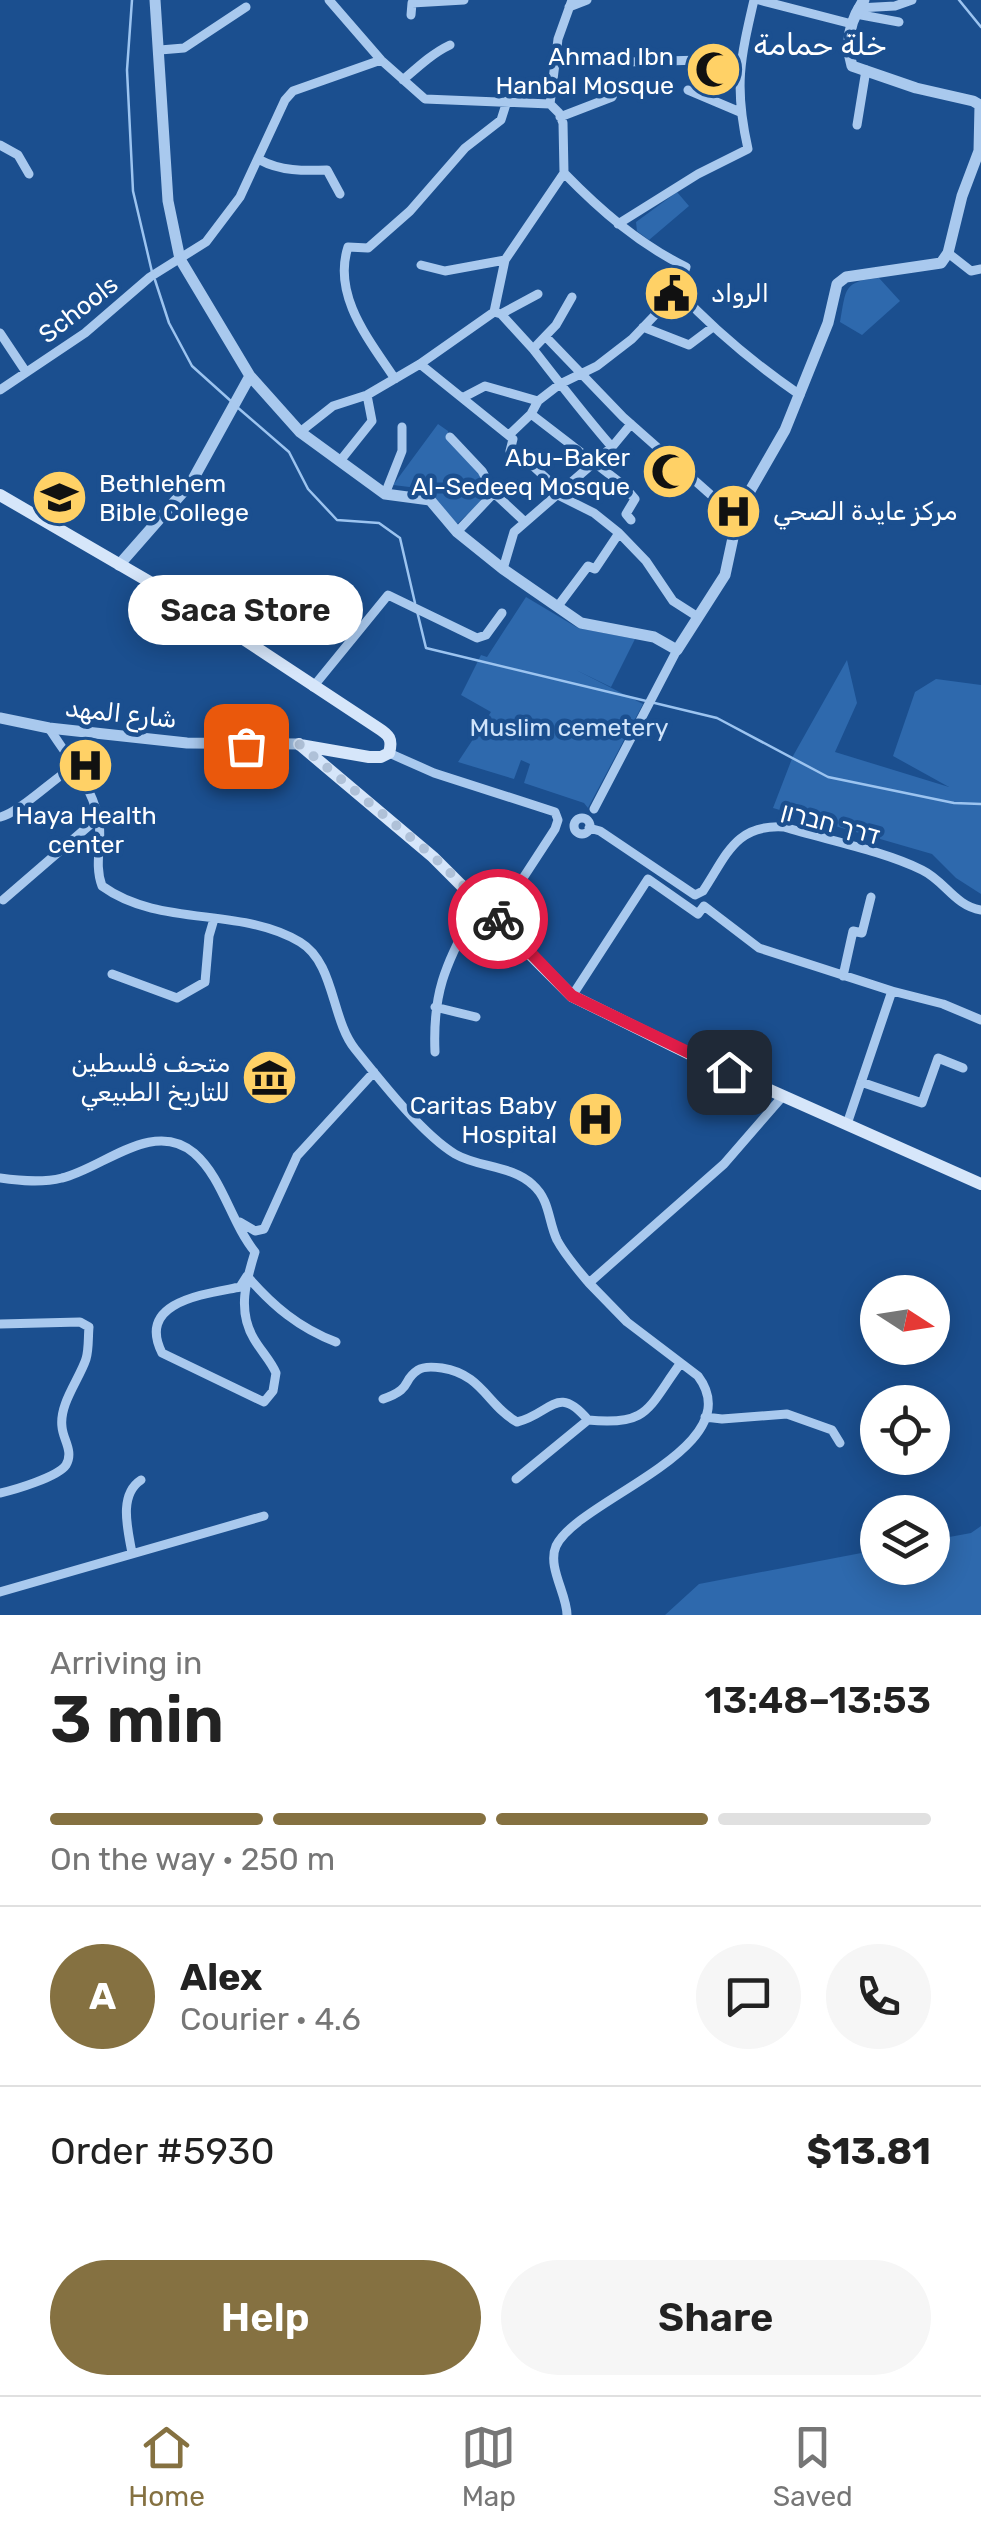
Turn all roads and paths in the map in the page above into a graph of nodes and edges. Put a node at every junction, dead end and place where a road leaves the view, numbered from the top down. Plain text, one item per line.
1 (155, 0) edge
2 (329, 0) edge
3 (464, 0) edge
4 (587, 0) edge
5 (756, 0) edge
6 (912, 0) edge
7 (571, 4) edge
8 (246, 7) dead end
9 (857, 12) edge
10 (411, 14) dead end
11 (899, 22) dead end
12 (450, 45) dead end
13 (160, 50) junction
14 (740, 59) junction
15 (381, 60) junction
16 (627, 62) dead end
17 (866, 70) junction
18 (404, 80) junction
19 (616, 88) dead end
20 (688, 90) dead end
21 (977, 96) edge
22 (507, 100) junction
23 (550, 104) junction
24 (740, 112) junction
25 (560, 116) junction
26 (857, 124) dead end
27 (0, 145) edge
28 (260, 160) junction
29 (564, 173) junction
30 (29, 174) dead end
31 (340, 194) dead end
32 (618, 224) junction
33 (948, 253) junction
34 (180, 259) junction
35 (505, 260) junction
36 (421, 265) dead end
37 (981, 269) edge
38 (678, 290) junction
39 (538, 294) dead end
40 (572, 297) dead end
41 (498, 313) junction
42 (712, 326) junction
43 (643, 328) junction
44 (0, 333) edge
45 (546, 337) junction
46 (533, 349) junction
47 (420, 364) junction
48 (26, 372) junction
49 (581, 374) junction
50 (250, 376) junction
51 (396, 379) junction
52 (560, 384) junction
53 (0, 390) edge
54 (367, 394) junction
55 (800, 395) junction
56 (464, 397) junction
57 (538, 401) junction
58 (531, 414) junction
59 (631, 424) junction
60 (402, 427) dead end
61 (300, 432) junction
62 (509, 435) junction
63 (450, 437) dead end
64 (612, 447) junction
65 (340, 461) junction
66 (594, 464) junction
67 (494, 493) junction
68 (558, 493) junction
69 (384, 494) junction
70 (0, 495) edge
71 (737, 518) junction
72 (631, 520) dead end
73 (524, 521) junction
74 (458, 532) junction
75 (619, 533) junction
76 (119, 565) junction
77 (503, 570) junction
78 (558, 606) junction
79 (502, 614) dead end
80 (698, 617) junction
81 (677, 650) junction
82 (313, 687) junction
83 (0, 718) edge
84 (50, 728) junction
85 (299, 744) junction
86 (390, 752) junction
87 (73, 766) junction
88 (594, 809) dead end
89 (0, 817) edge
90 (98, 817) junction
91 (590, 828) dead end
92 (870, 897) dead end
93 (3, 900) dead end
94 (479, 901) junction
95 (981, 910) edge
96 (497, 918) junction
97 (214, 919) junction
98 (112, 974) dead end
99 (843, 976) junction
100 (892, 992) junction
101 (572, 996) junction
102 (434, 1007) junction
103 (476, 1017) dead end
104 (981, 1020) edge
105 (435, 1052) dead end
106 (963, 1068) dead end
107 (374, 1072) junction
108 (861, 1082) junction
109 (784, 1096) junction
110 (847, 1124) junction
111 (0, 1178) edge
112 (981, 1184) edge
113 (240, 1222) junction
114 (264, 1230) junction
115 (254, 1253) junction
116 (576, 1266) junction
117 (604, 1269) junction
118 (247, 1276) junction
119 (589, 1283) junction
120 (0, 1324) edge
121 (336, 1342) dead end
122 (680, 1364) junction
123 (383, 1398) dead end
124 (705, 1417) junction
125 (588, 1420) junction
126 (840, 1443) dead end
127 (516, 1479) dead end
128 (142, 1480) dead end
129 (0, 1494) edge
130 (264, 1516) dead end
131 (132, 1552) junction
132 (0, 1592) edge
133 (567, 1615) edge

1 - 13 street
2 - 15 street
3 - 10 street
4 - 7 street
5 - 9 street
5 - 14 street
6 - 9 street
7 - 23 street
8 - 13 street
9 - 11 street
9 - 17 street
12 - 18 street
13 - 34 street
14 - 16 street
14 - 24 street
15 - 18 street
15 - 28 street, Schools
17 - 21 street
17 - 26 street
18 - 22 street
19 - 25 street
20 - 24 street
21 - 33 street
22 - 23 street
22 - 51 street
23 - 25 street
24 - 32 street
25 - 29 street
27 - 30 street
28 - 31 street
28 - 34 street, Schools
29 - 32 street
29 - 35 street
32 - 38 street
33 - 37 street
33 - 55 street
34 - 48 street, Schools
34 - 50 street
35 - 36 street
35 - 41 street
38 - 42 street
38 - 43 street
39 - 41 street
40 - 45 street
41 - 46 street
41 - 47 street
42 - 43 street
42 - 55 street
43 - 49 street
44 - 48 street
45 - 46 street
45 - 49 street
46 - 52 street
47 - 51 street
47 - 56 street
48 - 53 street, Schools
49 - 52 street
49 - 59 street
50 - 61 street
50 - 76 street
51 - 54 street
52 - 57 street
52 - 64 street
54 - 61 street
54 - 65 street
55 - 71 street
56 - 57 street
56 - 62 street
57 - 58 street
58 - 62 street
58 - 66 street
59 - 64 street
59 - 71 street
60 - 69 street
61 - 65 street
62 - 68 street
63 - 67 street
64 - 66 street
65 - 69 street
66 - 68 street
66 - 72 street
67 - 73 street
67 - 74 street
68 - 73 street
68 - 75 street
69 - 74 street
70 - 76 main road
71 - 80 street
73 - 77 street
74 - 77 street
75 - 78 street
75 - 80 street
76 - 82 main road
77 - 78 street
78 - 81 street
79 - 82 street
80 - 81 street
81 - 88 street
82 - 86 main road
83 - 84 street, شارع المهد
84 - 85 street, شارع المهد
84 - 87 street
85 - 86 main road
85 - 94 main road
86 - 96 street
87 - 89 street
87 - 90 street
90 - 93 street
90 - 97 street
91 - 95 street, דרך חברון
92 - 99 street
94 - 96 main road
94 - 102 street
96 - 101 main road
97 - 98 street
97 - 107 street
99 - 100 street
99 - 101 street
100 - 104 street
100 - 108 street
101 - 109 main road
102 - 103 street
102 - 105 street
106 - 108 street
107 - 114 street
107 - 116 street
108 - 110 street
109 - 110 main road
109 - 117 street
110 - 112 main road
111 - 113 street
113 - 114 street
113 - 115 street
114 - 115 street
115 - 118 street
116 - 117 street
116 - 119 street
117 - 119 street
118 - 118 street
118 - 121 street
119 - 122 street
120 - 129 street
122 - 124 street
122 - 125 street
123 - 125 street
124 - 126 street
124 - 133 street
125 - 127 street
128 - 131 street
130 - 131 street
131 - 132 street

